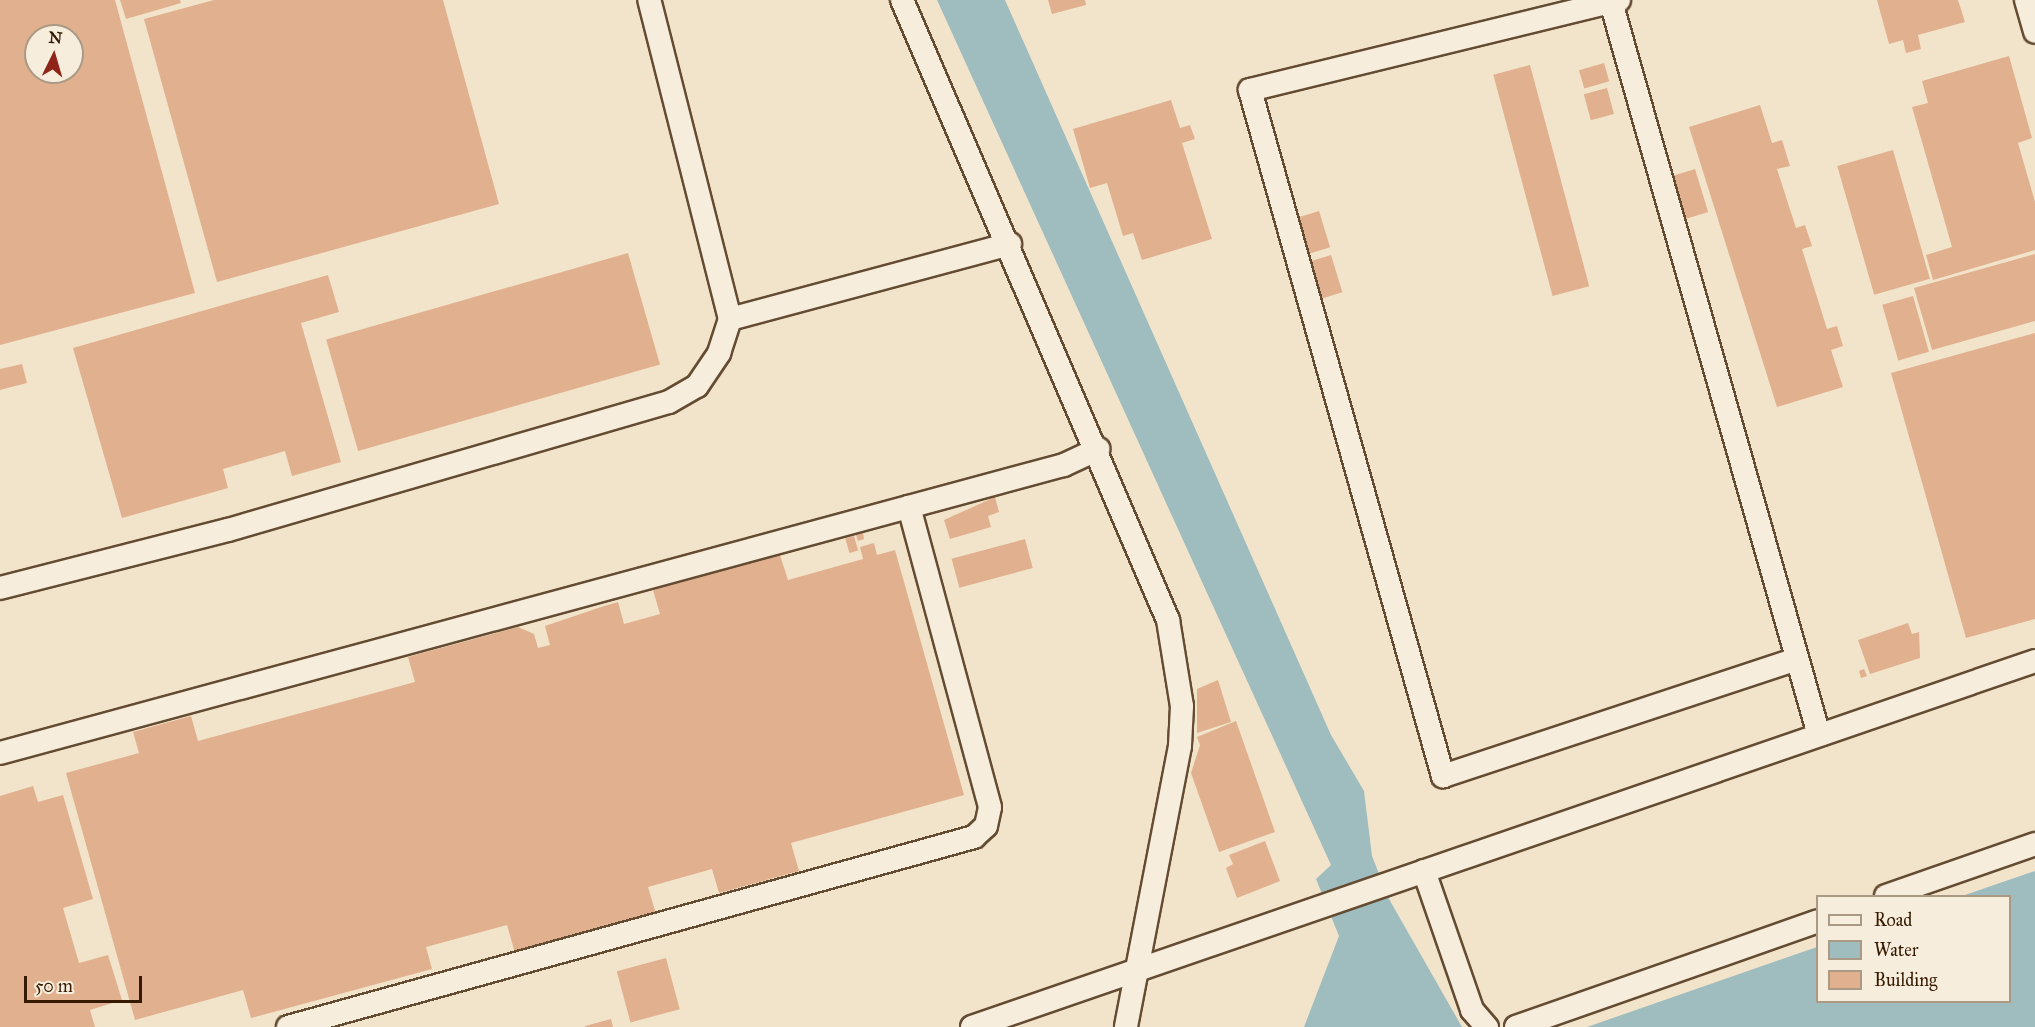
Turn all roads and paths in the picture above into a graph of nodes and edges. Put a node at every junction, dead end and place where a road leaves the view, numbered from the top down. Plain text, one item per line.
1 (649, 0) edge
2 (902, 0) edge
3 (2026, 0) edge
4 (1615, 1) edge
5 (2035, 32) edge
6 (1010, 244) junction
7 (730, 319) junction
8 (1098, 449) junction
9 (909, 507) junction
10 (0, 588) edge
11 (1793, 660) junction
12 (2035, 661) edge
13 (1819, 735) junction
14 (0, 753) edge
15 (2035, 844) edge
16 (1424, 871) junction
17 (1892, 895) edge
18 (1816, 922) edge
19 (1138, 968) junction
20 (288, 1027) edge
21 (972, 1027) edge
22 (1126, 1027) edge
23 (1487, 1027) edge
24 (1516, 1027) edge

1 - 7 street
2 - 6 street
3 - 5 street
4 - 11 street
4 - 11 street
6 - 7 street
6 - 8 street
7 - 10 street
8 - 9 street
8 - 19 street
9 - 14 street
9 - 20 street
11 - 13 street
12 - 13 street
13 - 16 street
15 - 17 street
16 - 19 street
16 - 23 street
18 - 24 street
19 - 21 street
19 - 22 street

